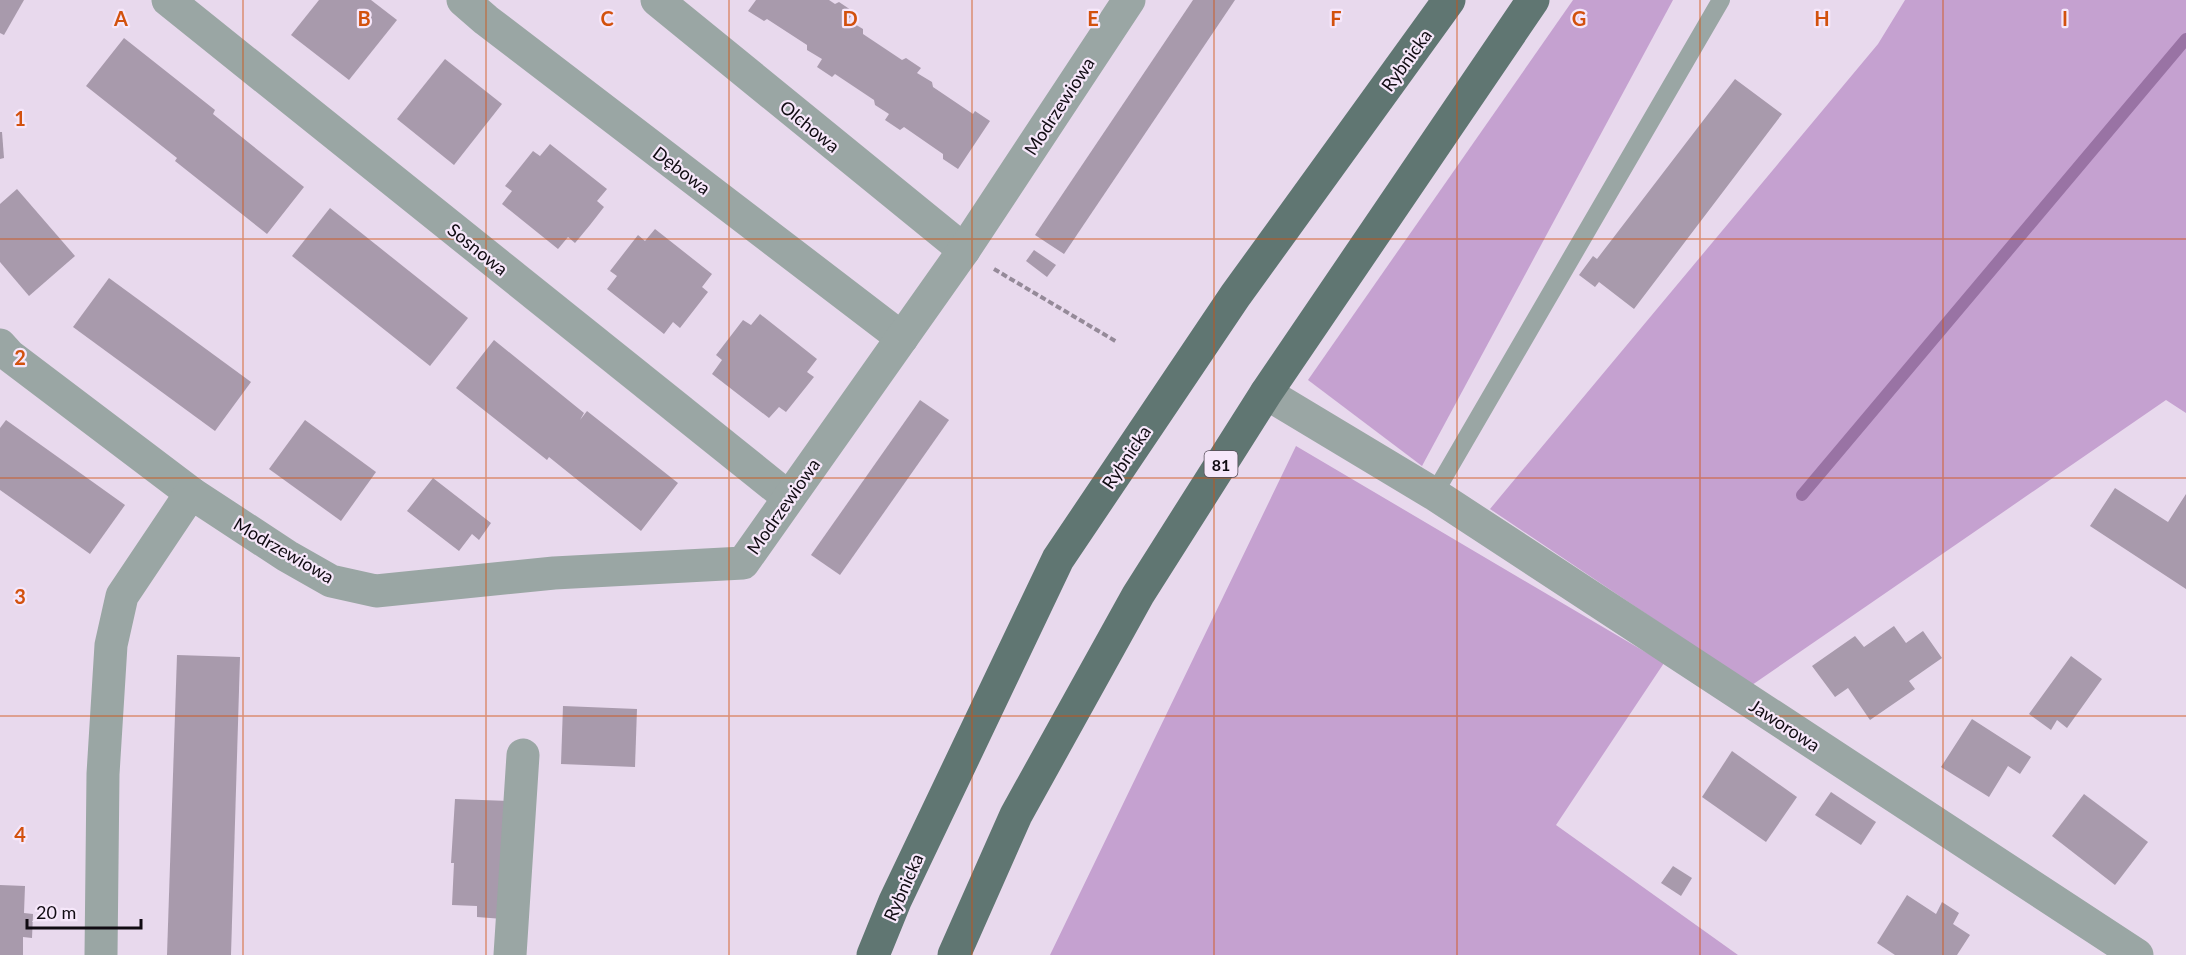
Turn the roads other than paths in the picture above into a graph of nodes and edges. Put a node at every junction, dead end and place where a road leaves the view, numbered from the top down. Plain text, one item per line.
1 (168, 0) edge
2 (463, 0) edge
3 (657, 0) edge
4 (1129, 0) edge
5 (1449, 0) edge
6 (1533, 0) edge
7 (1721, 0) edge
8 (964, 250) junction
9 (902, 338) junction
10 (3, 357) edge
11 (1266, 393) junction
12 (190, 493) junction
13 (1434, 494) junction
14 (788, 497) junction
15 (523, 756) dead end
16 (101, 955) edge
17 (510, 955) edge
18 (873, 955) edge
19 (954, 955) edge
20 (2137, 955) edge

1 - 14 street, Sosnowa
2 - 9 street, Dębowa
3 - 8 street, Olchowa
4 - 8 street, Modrzewiowa
5 - 18 main road, Rybnicka
6 - 11 main road, 81
7 - 13 lane
8 - 9 street, Modrzewiowa
9 - 14 street, Modrzewiowa
10 - 12 street, Modrzewiowa
11 - 13 street, Jaworowa
11 - 19 main road, 81
12 - 14 street, Modrzewiowa
12 - 16 street
13 - 20 street, Jaworowa
15 - 17 street

